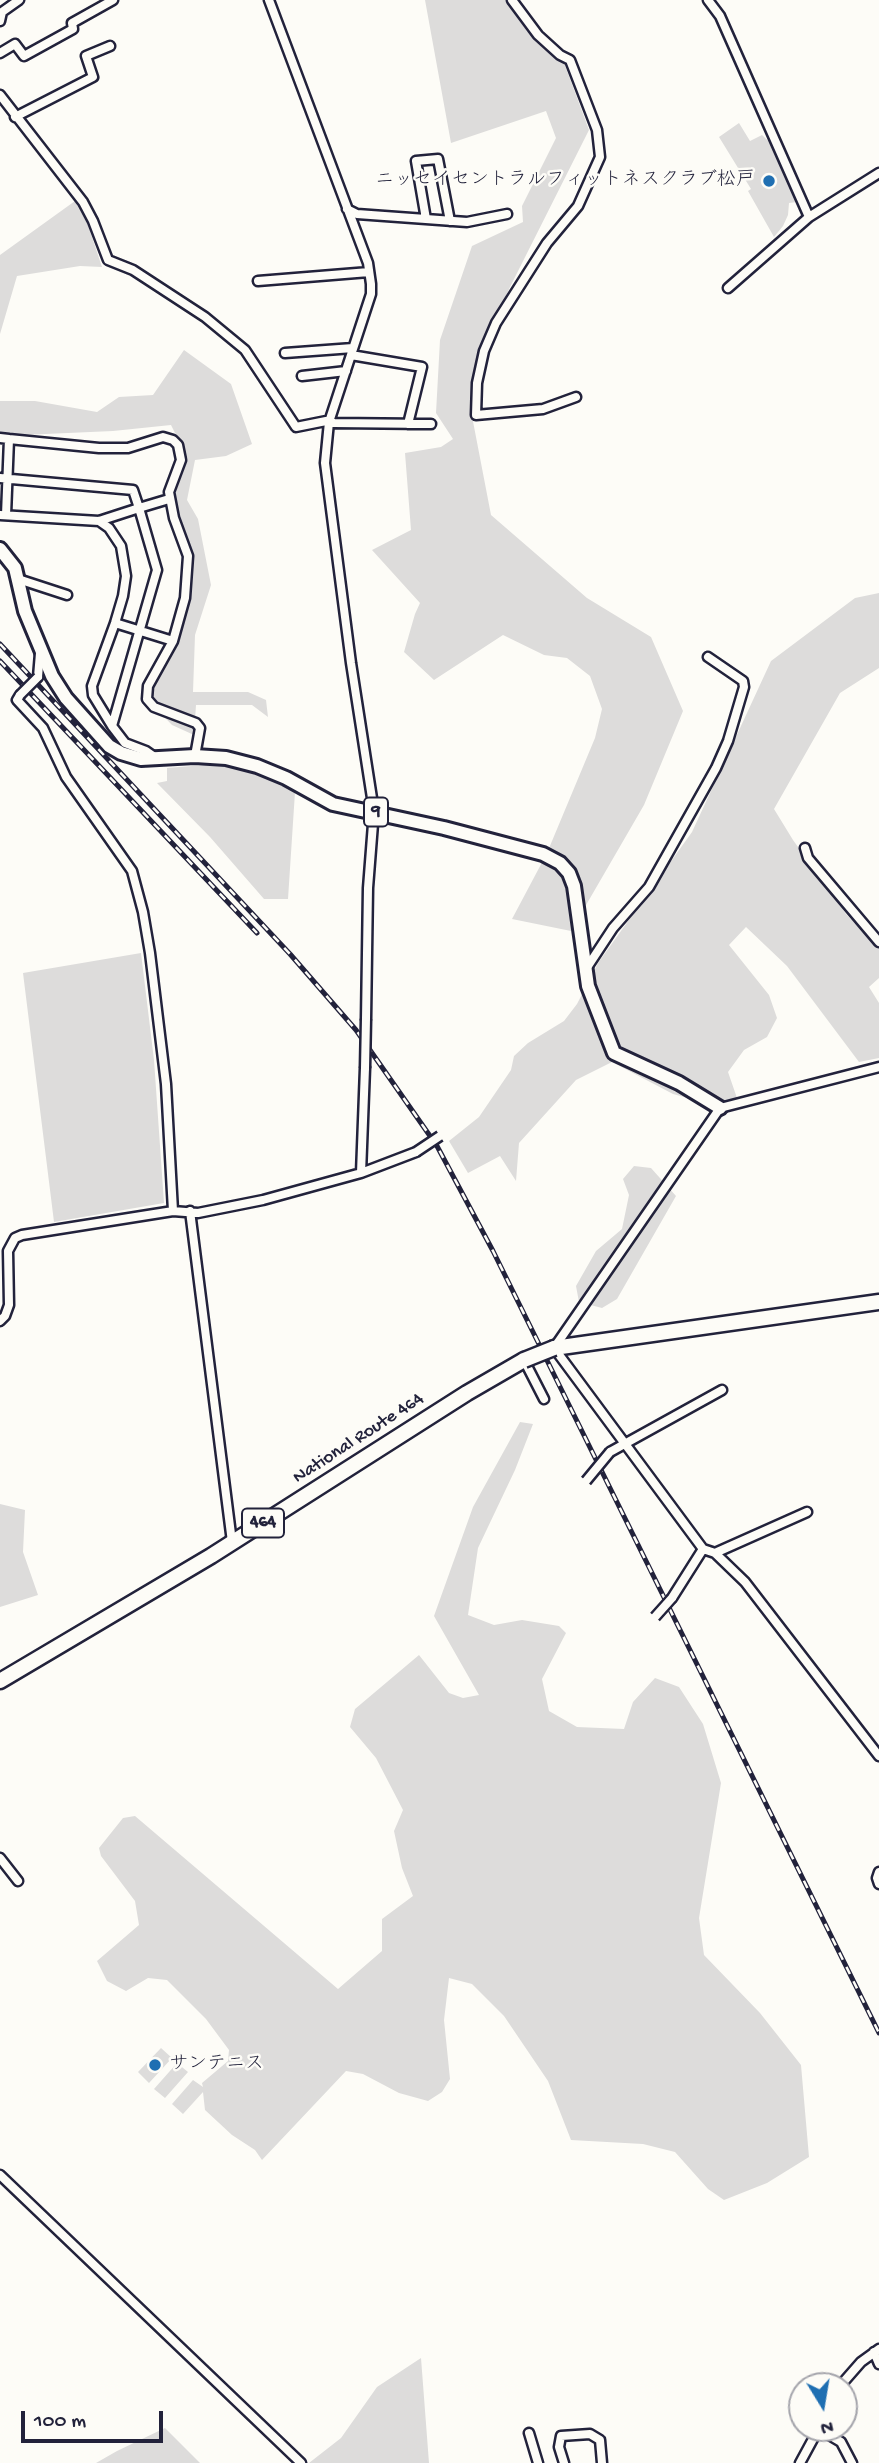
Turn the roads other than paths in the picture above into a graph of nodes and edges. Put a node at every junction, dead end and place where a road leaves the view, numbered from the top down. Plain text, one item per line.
1 (19, 0) edge
2 (113, 0) edge
3 (269, 0) edge
4 (512, 0) edge
5 (708, 0) edge
6 (0, 21) edge
7 (110, 46) dead end
8 (0, 53) edge
9 (0, 95) edge
10 (15, 117) junction
11 (879, 173) edge
12 (347, 209) junction
13 (507, 214) dead end
14 (809, 217) junction
15 (426, 219) junction
16 (450, 221) junction
17 (369, 272) junction
18 (258, 281) dead end
19 (728, 288) dead end
20 (352, 351) junction
21 (285, 352) dead end
22 (346, 371) junction
23 (302, 376) dead end
24 (576, 397) dead end
25 (330, 422) junction
26 (408, 424) junction
27 (432, 424) dead end
28 (5, 438) edge
29 (4, 478) edge
30 (169, 499) junction
31 (139, 508) junction
32 (3, 515) edge
33 (99, 521) junction
34 (0, 549) edge
35 (18, 579) junction
36 (67, 595) dead end
37 (115, 623) junction
38 (139, 631) junction
39 (173, 641) junction
40 (40, 650) junction
41 (708, 657) dead end
42 (112, 726) junction
43 (195, 756) junction
44 (156, 758) junction
45 (374, 811) junction
46 (805, 848) dead end
47 (879, 942) edge
48 (585, 970) junction
49 (879, 1067) edge
50 (720, 1108) junction
51 (440, 1136) dead end
52 (361, 1173) junction
53 (173, 1211) junction
54 (190, 1212) junction
55 (879, 1301) edge
56 (0, 1321) edge
57 (554, 1348) junction
58 (524, 1360) junction
59 (722, 1390) dead end
60 (544, 1399) dead end
61 (624, 1444) junction
62 (586, 1481) dead end
63 (807, 1512) dead end
64 (232, 1542) junction
65 (703, 1549) junction
66 (715, 1553) junction
67 (655, 1617) dead end
68 (0, 1681) edge
69 (879, 1756) edge
70 (0, 1858) edge
71 (879, 1872) edge
72 (18, 1881) dead end
73 (879, 1884) edge
74 (0, 2175) edge
75 (876, 2351) edge
76 (879, 2364) edge
77 (854, 2372) edge
78 (529, 2432) dead end
79 (811, 2442) edge
80 (841, 2442) edge
81 (301, 2463) edge
82 (538, 2463) edge
83 (564, 2463) edge
84 (602, 2463) edge
85 (800, 2463) edge
86 (852, 2463) edge

1 - 6 street
2 - 8 street
3 - 12 street
4 - 24 street
5 - 14 street
7 - 10 street
9 - 10 street
10 - 25 street
11 - 14 street
12 - 15 street
12 - 17 street
13 - 16 street
14 - 19 street
15 - 16 street
15 - 16 street
17 - 18 street
17 - 20 street
20 - 21 street
20 - 22 street
20 - 26 street
22 - 23 street
22 - 25 street
25 - 26 street
25 - 45 street
26 - 27 street
28 - 29 street
28 - 30 street
29 - 31 street
29 - 32 street
30 - 31 street
30 - 39 street
31 - 33 street
31 - 38 street
32 - 33 street
33 - 37 street
34 - 35 main road, 9
35 - 36 street
35 - 40 main road, 9
37 - 38 street
37 - 42 street
38 - 39 street
38 - 42 street
39 - 43 street
40 - 44 main road, 9
40 - 53 street, bridge
41 - 48 street
42 - 44 street
43 - 44 main road, 9
43 - 45 main road, 9
45 - 48 main road, 9
45 - 52 street, bridge
46 - 47 street
48 - 50 main road, 9
49 - 50 street
50 - 57 street
51 - 52 street, bridge
52 - 54 street
53 - 54 street
53 - 56 street
54 - 64 street
55 - 57 highway, 464
57 - 58 highway, 464, bridge
57 - 61 street
58 - 60 street
58 - 64 highway, National Route 464 / 464
59 - 61 street
61 - 62 street, bridge
61 - 65 street
63 - 66 street
64 - 68 highway, National Route 464 / 464
65 - 66 street
65 - 67 street, bridge
66 - 69 street
70 - 72 street
71 - 73 street
74 - 81 street
75 - 76 street
75 - 77 street
78 - 82 street
79 - 85 street
80 - 86 street
83 - 84 street

